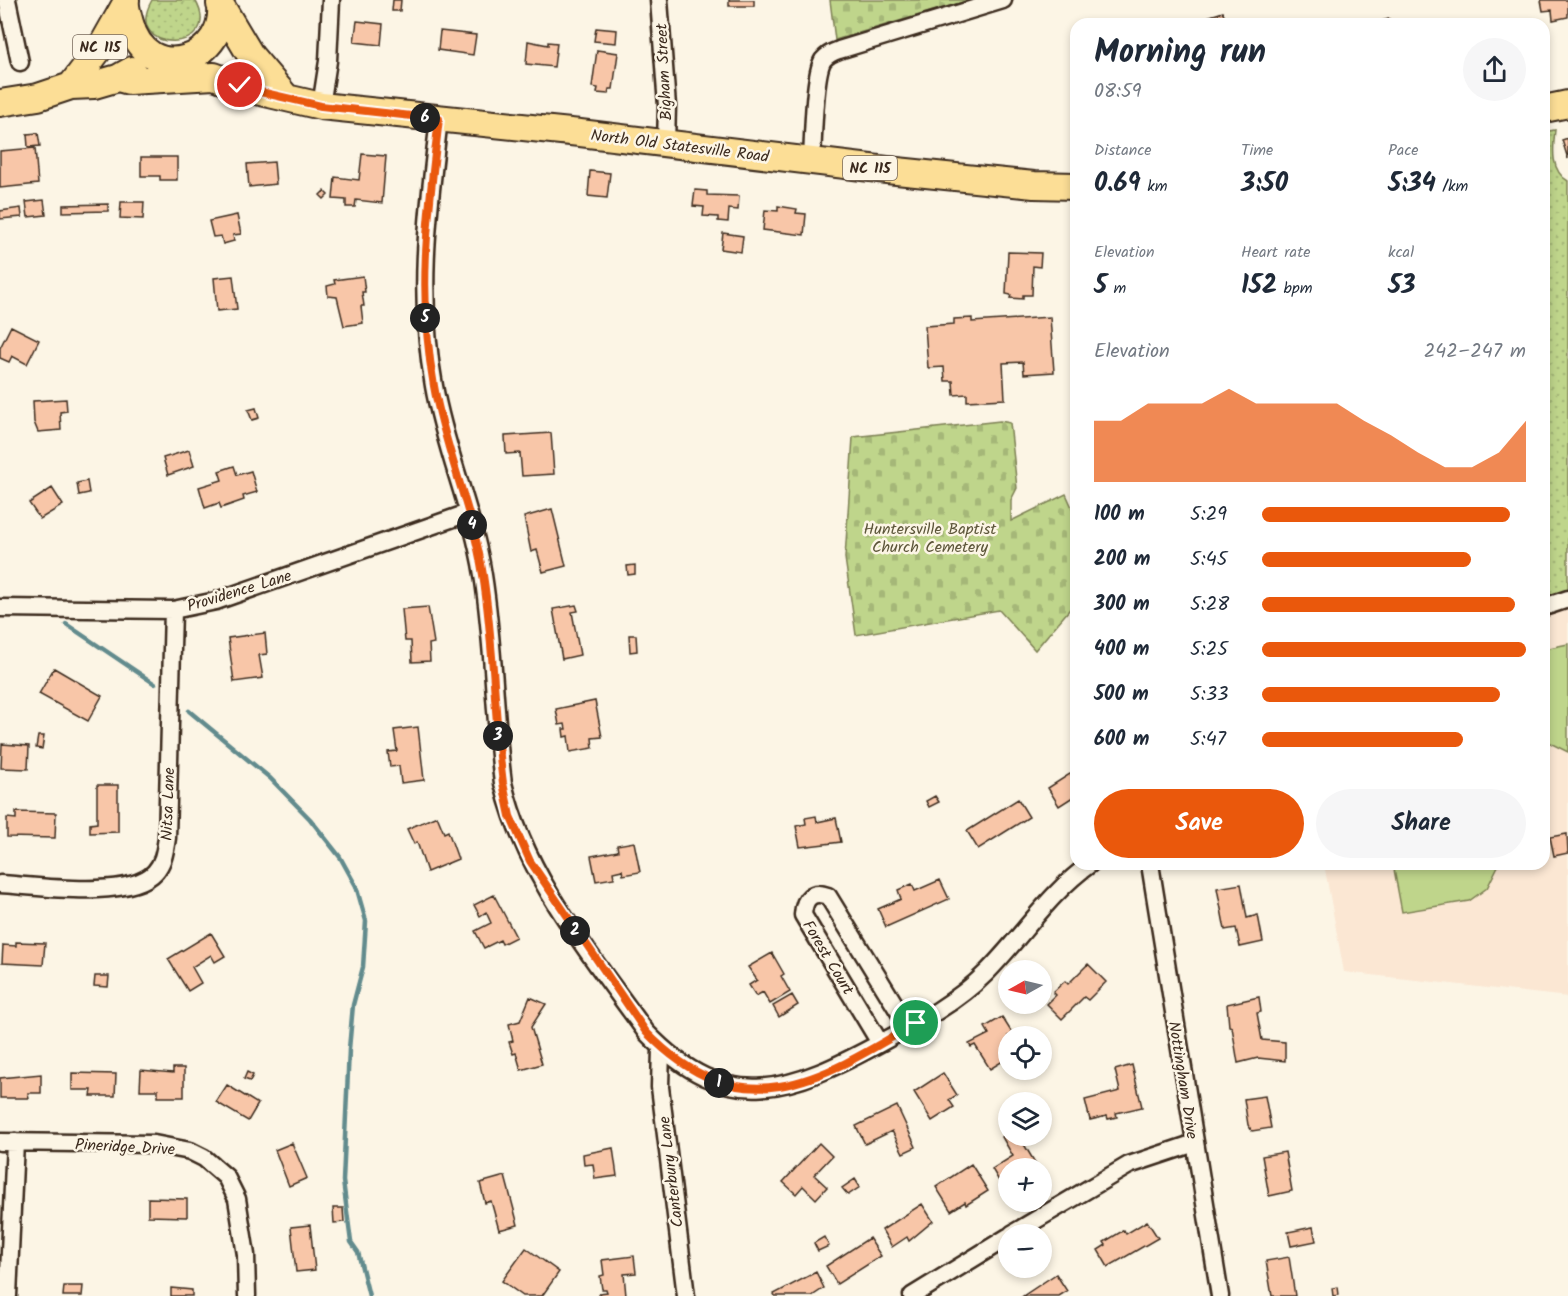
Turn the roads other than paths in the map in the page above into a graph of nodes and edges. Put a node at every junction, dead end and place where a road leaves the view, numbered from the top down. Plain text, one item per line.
1 (7, 0) edge
2 (332, 0) edge
3 (659, 0) edge
4 (1003, 0) edge
5 (126, 2) edge
6 (220, 2) edge
7 (20, 62) dead end
8 (175, 62) junction
9 (214, 76) junction
10 (118, 78) junction
11 (70, 86) junction
12 (285, 96) junction
13 (0, 104) edge
14 (1568, 104) edge
15 (321, 106) junction
16 (1550, 108) edge
17 (439, 119) junction
18 (666, 143) junction
19 (812, 160) junction
20 (1070, 186) edge
21 (468, 513) junction
22 (1568, 599) edge
23 (1550, 604) edge
24 (0, 608) edge
25 (173, 610) junction
26 (1083, 870) edge
27 (1151, 870) edge
28 (0, 884) edge
29 (909, 1028) junction
30 (880, 1043) junction
31 (662, 1048) junction
32 (7, 1142) edge
33 (1194, 1143) junction
34 (1030, 1224) edge
35 (998, 1243) edge
36 (8, 1296) edge
37 (247, 1296) edge
38 (686, 1296) edge
39 (912, 1296) edge
40 (1220, 1296) edge

1 - 7 street
2 - 15 street
3 - 18 street, Bigham Street
4 - 19 street
5 - 8 main road
5 - 11 main road, NC 115
6 - 8 main road
6 - 12 main road
8 - 9 main road, North Old Statesville Road
8 - 10 main road, North Old Statesville Road
9 - 10 main road, North Old Statesville Road / NC 115
9 - 12 main road, North Old Statesville Road
10 - 11 main road, North Old Statesville Road / NC 115
11 - 13 main road, North Old Statesville Road / NC 115
12 - 15 main road, North Old Statesville Road / NC 115
14 - 16 main road
15 - 17 main road, North Old Statesville Road / NC 115
17 - 18 main road, North Old Statesville Road / NC 115
17 - 21 street
18 - 19 main road, North Old Statesville Road / NC 115
19 - 20 main road, North Old Statesville Road / NC 115
21 - 25 street, Providence Lane
21 - 31 street
22 - 23 street
24 - 25 street, Providence Lane
25 - 28 street, Nitsa Lane
26 - 29 street
27 - 33 street, Nottingham Drive
29 - 30 street
29 - 30 street, Forest Court
30 - 31 street
31 - 38 street, Canterbury Lane
32 - 36 street
32 - 37 street, Pineridge Drive
33 - 34 street
33 - 40 street, Nottingham Drive
35 - 39 street

